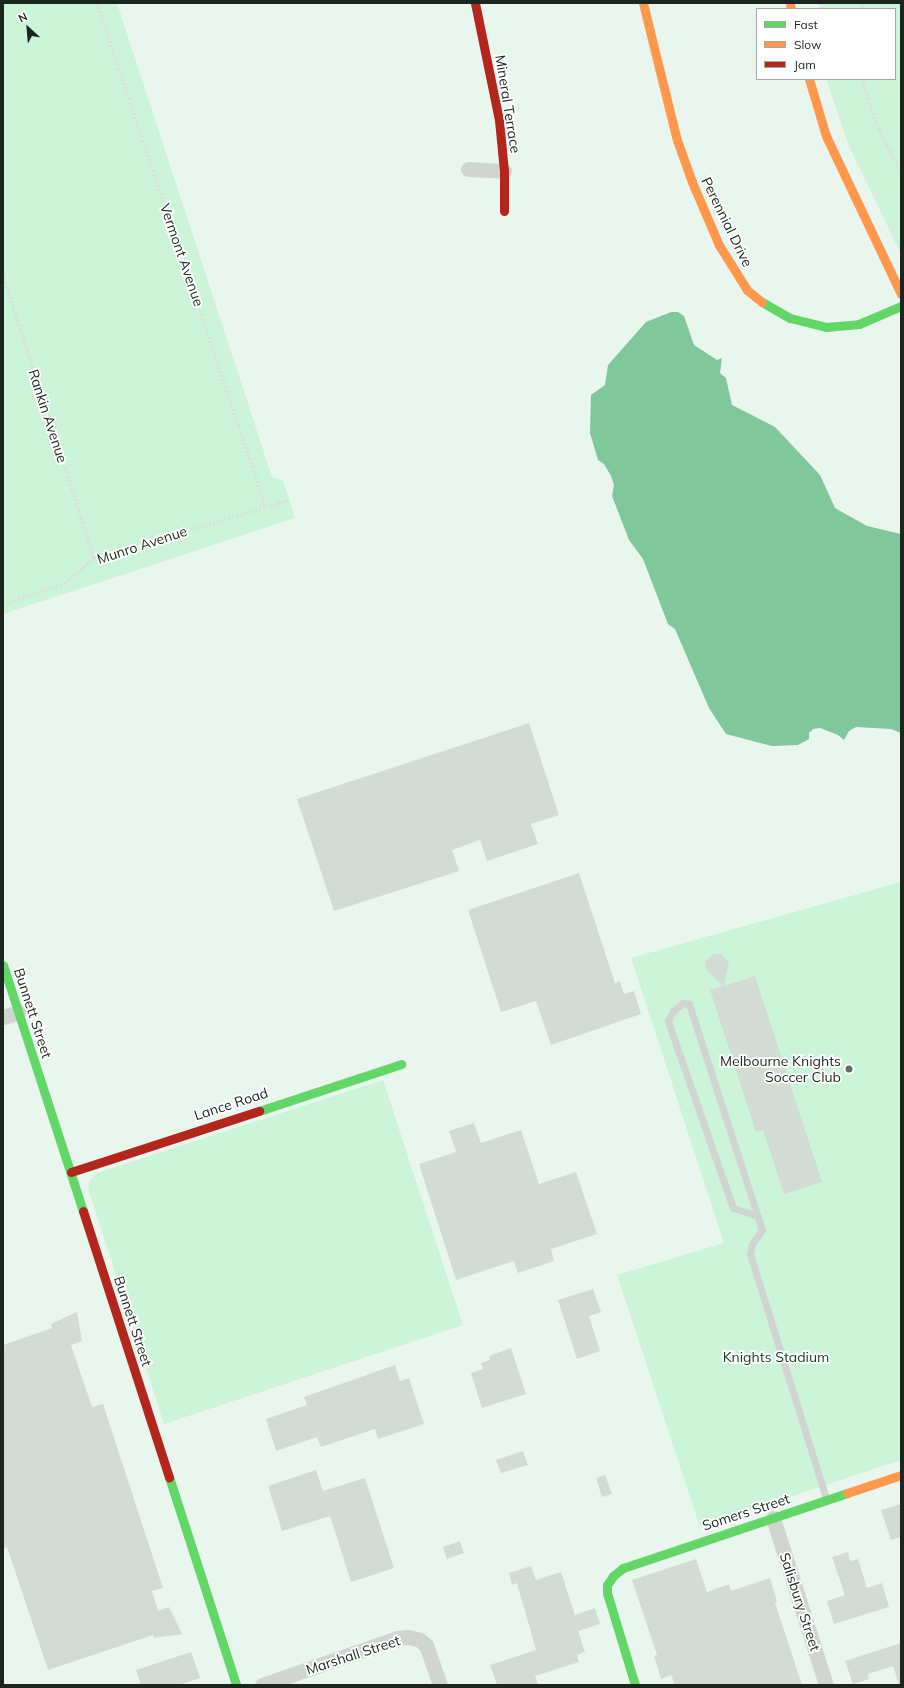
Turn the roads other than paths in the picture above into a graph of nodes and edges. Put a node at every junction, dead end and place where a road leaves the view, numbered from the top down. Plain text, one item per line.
1 (475, 3) edge
2 (643, 3) edge
3 (808, 80) edge
4 (468, 169) dead end
5 (504, 171) junction
6 (504, 211) dead end
7 (901, 294) edge
8 (901, 306) edge
9 (3, 966) edge
10 (18, 1012) junction
11 (3, 1017) edge
12 (401, 1064) dead end
13 (71, 1172) junction
14 (758, 1216) junction
15 (901, 1475) edge
16 (827, 1500) junction
17 (773, 1518) junction
18 (236, 1685) edge
19 (262, 1685) edge
20 (440, 1685) edge
21 (635, 1685) edge
22 (826, 1685) edge

1 - 5 street, Mineral Terrace
2 - 8 street, Perennial Drive
3 - 7 street
4 - 5 street
5 - 6 street, Mineral Terrace
9 - 10 street, Bunnett Street
10 - 11 street
10 - 13 street, Bunnett Street
12 - 13 street, Lance Road
13 - 18 street, Bunnett Street
14 - 14 lane
14 - 16 lane
15 - 16 street, Somers Street
16 - 17 street, Somers Street
17 - 21 street, Somers Street
17 - 22 street, Salisbury Street
19 - 20 street, Marshall Street

